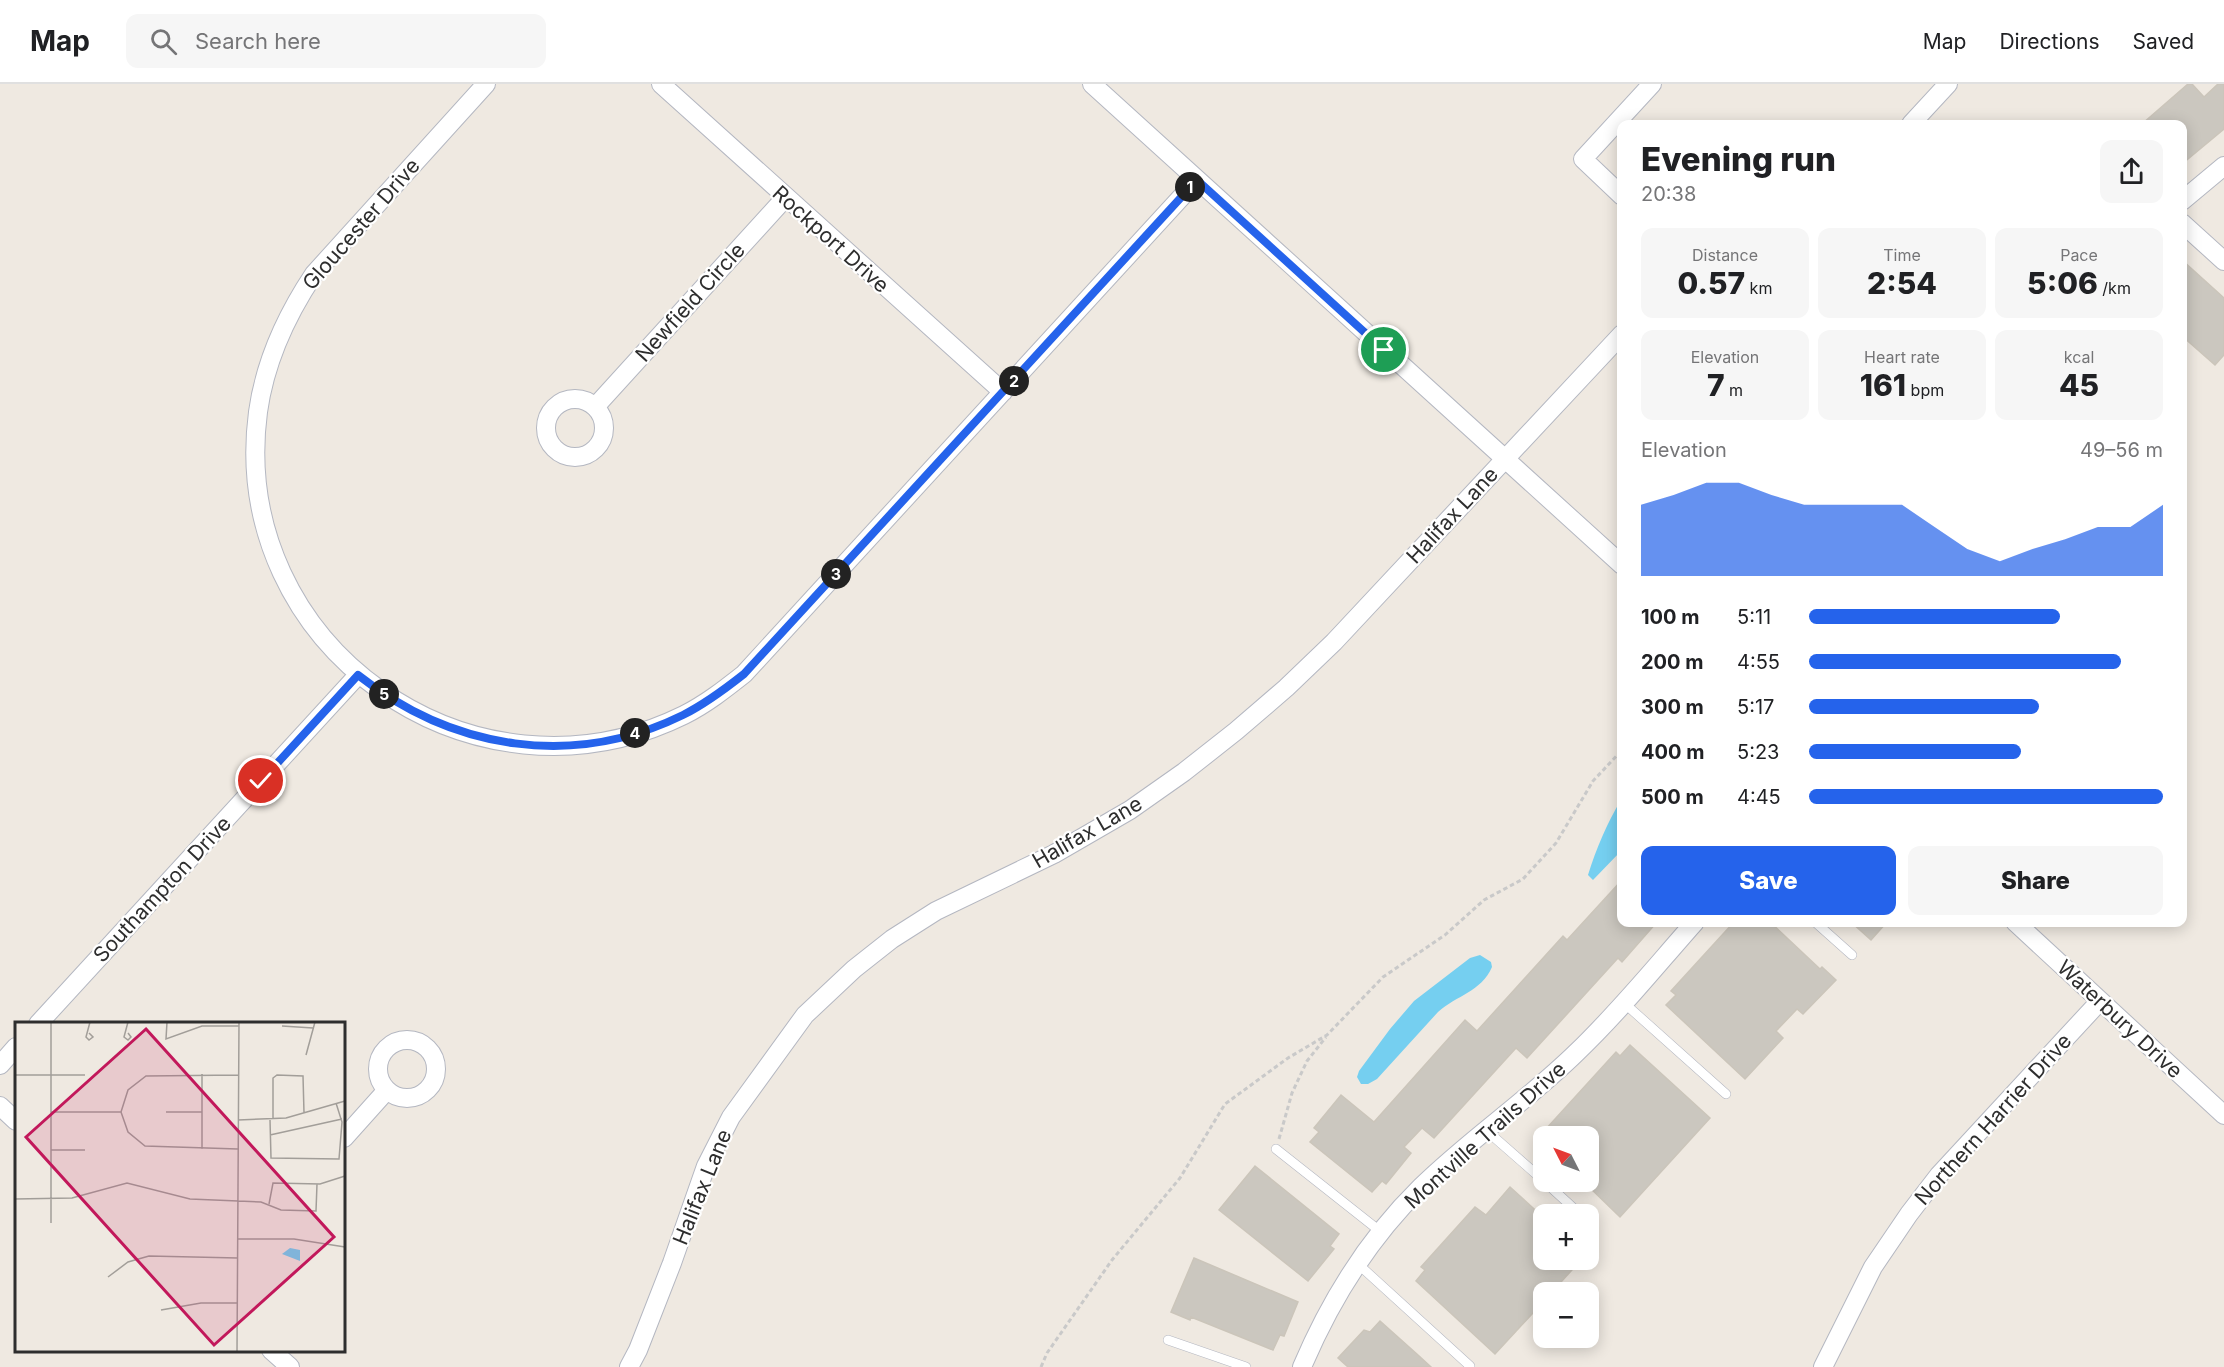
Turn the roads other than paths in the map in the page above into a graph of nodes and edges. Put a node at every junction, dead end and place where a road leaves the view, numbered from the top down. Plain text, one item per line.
1 (486, 84) edge
2 (661, 84) edge
3 (1092, 84) edge
4 (1653, 84) edge
5 (1948, 84) edge
6 (1619, 120) edge
7 (1915, 120) edge
8 (1617, 123) edge
9 (2224, 166) edge
10 (1197, 180) junction
11 (1617, 191) edge
12 (2187, 197) edge
13 (785, 198) junction
14 (2187, 228) edge
15 (2224, 261) edge
16 (1617, 339) edge
17 (1003, 392) junction
18 (595, 407) dead end
19 (1504, 459) junction
20 (1617, 561) edge
21 (358, 675) junction
22 (1690, 927) edge
23 (1821, 927) edge
24 (2020, 927) edge
25 (1852, 955) dead end
26 (2100, 1001) junction
27 (1623, 1002) junction
28 (39, 1022) edge
29 (15, 1048) edge
30 (0, 1065) edge
31 (387, 1090) dead end
32 (1726, 1094) dead end
33 (0, 1106) edge
34 (2224, 1115) edge
35 (15, 1120) edge
36 (1487, 1131) junction
37 (345, 1137) edge
38 (1276, 1149) road end
39 (1533, 1172) edge
40 (1555, 1192) edge
41 (1569, 1204) edge
42 (1381, 1232) junction
43 (1358, 1264) junction
44 (1168, 1340) dead end
45 (273, 1352) edge
46 (1470, 1366) edge
47 (290, 1367) edge
48 (629, 1367) edge
49 (1246, 1367) edge
50 (1302, 1367) edge
51 (1823, 1367) edge

1 - 21 street, Gloucester Drive
2 - 13 street, Rockport Drive
3 - 10 street
4 - 6 street
5 - 7 street
8 - 11 street
9 - 12 street
10 - 17 street, Gloucester Drive
10 - 19 street
13 - 17 street, Rockport Drive
13 - 18 street, Newfield Circle
14 - 15 street
16 - 19 street, Halifax Lane
17 - 21 street, Gloucester Drive
19 - 20 street
19 - 48 street, Halifax Lane
21 - 28 street, Southampton Drive
22 - 27 street, Montville Trails Drive
23 - 25 lane
24 - 26 street, Waterbury Drive
26 - 34 street, Waterbury Drive
26 - 51 street, Northern Harrier Drive
27 - 32 lane
27 - 36 street, Montville Trails Drive
29 - 30 street
31 - 37 street
33 - 35 street
36 - 39 lane
36 - 42 street, Montville Trails Drive
38 - 42 lane
40 - 41 lane
42 - 43 street, Montville Trails Drive
43 - 46 lane
43 - 50 street, Montville Trails Drive
44 - 49 lane
45 - 47 street

